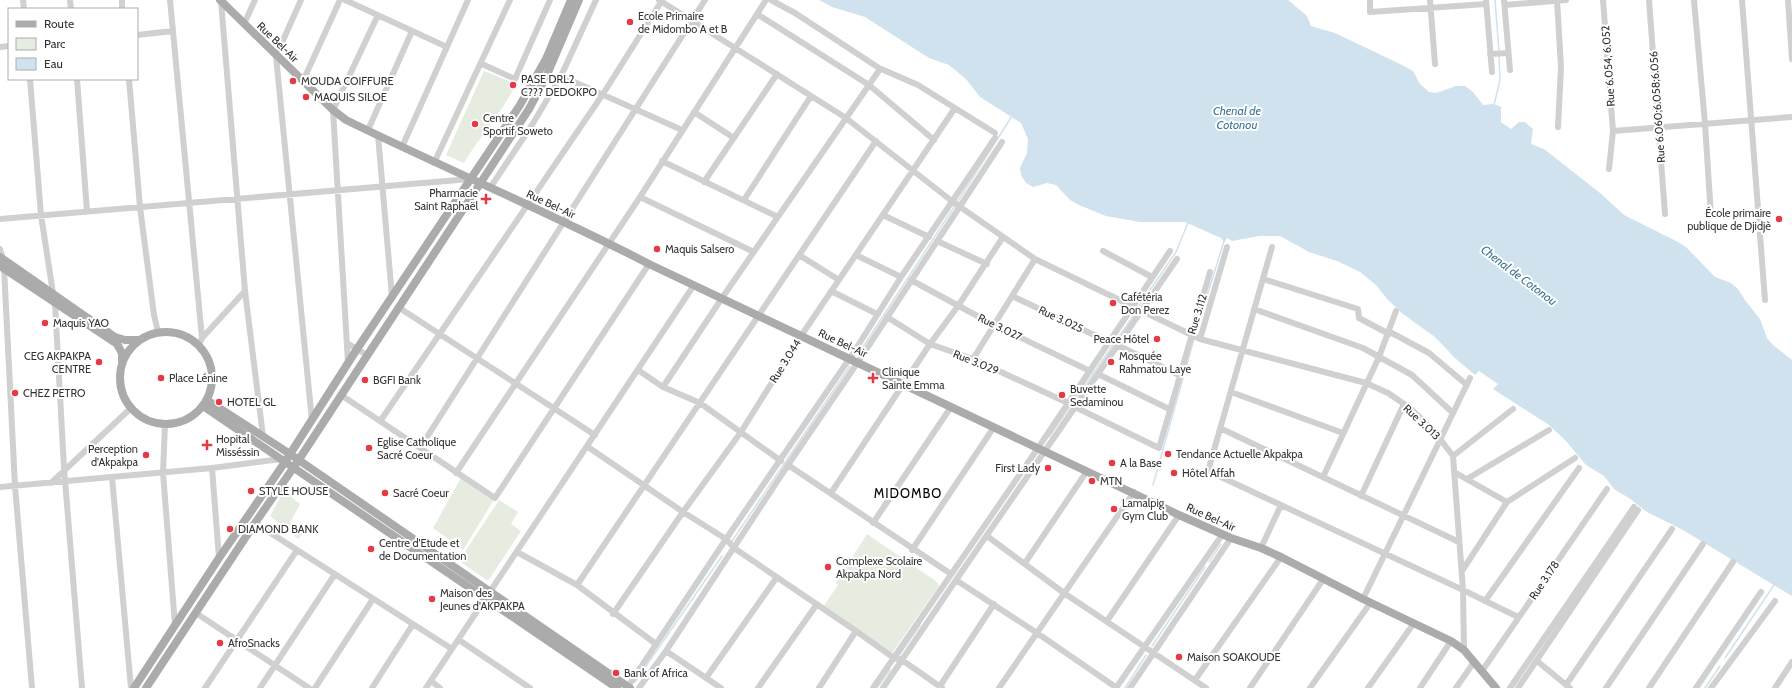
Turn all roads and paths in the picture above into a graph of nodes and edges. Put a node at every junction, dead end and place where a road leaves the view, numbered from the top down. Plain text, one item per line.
1 (170, 0) edge
2 (255, 0) edge
3 (301, 0) edge
4 (340, 0) edge
5 (344, 0) edge
6 (468, 0) edge
7 (510, 0) edge
8 (550, 0) edge
9 (571, 0) edge
10 (579, 0) edge
11 (596, 0) edge
12 (705, 0) edge
13 (767, 0) edge
14 (1370, 0) edge
15 (1430, 0) edge
16 (1557, 0) edge
17 (1566, 0) edge
18 (1603, 0) edge
19 (1649, 0) edge
20 (1694, 0) edge
21 (1742, 0) edge
22 (1788, 0) edge
23 (220, 1) edge
24 (660, 1) edge
25 (1486, 2) edge
26 (1505, 3) edge
27 (1430, 8) junction
28 (757, 14) junction
29 (378, 16) junction
30 (692, 21) junction
31 (244, 24) junction
32 (173, 31) junction
33 (412, 31) junction
34 (138, 35) edge
35 (447, 47) junction
36 (735, 48) junction
37 (1506, 53) junction
38 (1492, 54) junction
39 (276, 56) junction
40 (1792, 59) edge
41 (482, 64) junction
42 (1435, 64) dead end
43 (880, 69) junction
44 (1510, 70) dead end
45 (1492, 72) dead end
46 (777, 74) junction
47 (561, 76) junction
48 (30, 80) edge
49 (77, 80) edge
50 (128, 80) edge
51 (303, 81) junction
52 (869, 85) junction
53 (603, 94) junction
54 (811, 96) junction
55 (955, 108) junction
56 (636, 109) junction
57 (333, 110) junction
58 (694, 112) junction
59 (1792, 117) edge
60 (846, 118) junction
61 (1751, 120) junction
62 (1705, 124) junction
63 (1558, 127) dead end
64 (1659, 128) junction
65 (368, 130) junction
66 (682, 130) junction
67 (1613, 131) junction
68 (378, 135) junction
69 (734, 138) junction
70 (934, 140) junction
71 (876, 141) junction
72 (1002, 142) dead end
73 (402, 147) junction
74 (662, 161) junction
75 (434, 163) junction
76 (1609, 169) dead end
77 (914, 171) junction
78 (470, 179) junction
79 (704, 182) junction
80 (481, 184) junction
81 (382, 186) junction
82 (490, 188) junction
83 (337, 190) junction
84 (289, 194) junction
85 (640, 197) junction
86 (238, 198) junction
87 (744, 200) junction
88 (953, 202) junction
89 (189, 203) junction
90 (528, 205) junction
91 (960, 206) junction
92 (140, 207) junction
93 (87, 211) junction
94 (1665, 214) dead end
95 (41, 215) junction
96 (883, 215) junction
97 (1711, 216) dead end
98 (778, 217) junction
99 (0, 219) edge
100 (563, 222) junction
101 (929, 237) junction
102 (1004, 237) junction
103 (937, 241) junction
104 (609, 243) junction
105 (1227, 247) dead end
106 (1272, 247) dead end
107 (0, 249) edge
108 (1103, 251) dead end
109 (1170, 251) dead end
110 (754, 252) junction
111 (799, 255) junction
112 (856, 255) junction
113 (1035, 258) junction
114 (1177, 259) dead end
115 (2, 263) edge
116 (649, 264) junction
117 (987, 264) junction
118 (1210, 272) dead end
119 (901, 277) junction
120 (1152, 277) junction
121 (1263, 279) junction
122 (839, 280) junction
123 (911, 280) junction
124 (694, 285) junction
125 (245, 291) junction
126 (831, 292) junction
127 (53, 293) junction
128 (1012, 296) junction
129 (392, 297) junction
130 (722, 298) junction
131 (1765, 300) dead end
132 (55, 303) junction
133 (958, 306) junction
134 (1133, 306) junction
135 (398, 307) junction
136 (1254, 309) junction
137 (1142, 310) junction
138 (1396, 311) dead end
139 (877, 314) junction
140 (760, 316) junction
141 (887, 317) junction
142 (994, 325) junction
143 (158, 332) junction
144 (1389, 333) junction
145 (440, 334) junction
146 (1191, 334) junction
147 (801, 336) junction
148 (1200, 338) junction
149 (140, 340) junction
150 (200, 342) junction
151 (347, 342) junction
152 (1109, 342) junction
153 (930, 344) junction
154 (1117, 345) junction
155 (357, 349) junction
156 (1242, 350) junction
157 (367, 356) junction
158 (1379, 357) junction
159 (477, 358) junction
160 (850, 359) junction
161 (973, 359) junction
162 (122, 362) junction
163 (348, 363) junction
164 (858, 363) junction
165 (638, 370) junction
166 (1090, 371) junction
167 (1098, 374) junction
168 (1179, 375) junction
169 (1470, 378) dead end
170 (1366, 383) junction
171 (516, 384) junction
172 (903, 384) junction
173 (1467, 385) junction
174 (663, 387) junction
175 (1231, 392) junction
176 (341, 395) junction
177 (205, 403) junction
178 (700, 403) junction
179 (1068, 403) junction
180 (1404, 404) junction
181 (951, 407) junction
182 (1075, 407) junction
183 (130, 408) junction
184 (554, 408) junction
185 (1513, 409) dead end
186 (1170, 410) junction
187 (1453, 413) junction
188 (381, 420) junction
189 (312, 421) junction
190 (164, 424) junction
191 (994, 427) junction
192 (1220, 428) junction
193 (1549, 430) dead end
194 (741, 432) junction
195 (1343, 433) junction
196 (595, 435) junction
197 (263, 436) junction
198 (1441, 439) junction
199 (588, 447) junction
200 (420, 448) junction
201 (1041, 450) junction
202 (290, 454) junction
203 (1453, 456) junction
204 (1575, 458) dead end
205 (283, 460) junction
206 (781, 460) junction
207 (296, 464) junction
208 (788, 465) junction
209 (64, 468) junction
210 (212, 468) junction
211 (1579, 468) dead end
212 (1087, 471) junction
213 (1454, 472) junction
214 (163, 473) junction
215 (456, 473) junction
216 (112, 477) junction
217 (1323, 477) junction
218 (1467, 479) junction
219 (65, 481) junction
220 (51, 482) junction
221 (643, 485) junction
222 (15, 486) junction
223 (0, 487) edge
224 (1606, 489) dead end
225 (1134, 492) junction
226 (832, 494) junction
227 (1361, 496) junction
228 (1507, 502) junction
229 (1281, 505) junction
230 (1636, 509) dead end
231 (683, 512) junction
232 (1179, 515) junction
233 (1403, 516) junction
234 (255, 523) junction
235 (873, 523) junction
236 (1672, 529) dead end
237 (1222, 534) junction
238 (987, 536) junction
239 (1231, 538) junction
240 (726, 539) junction
241 (1460, 542) junction
242 (1703, 544) dead end
243 (734, 548) junction
244 (1261, 548) junction
245 (297, 550) junction
246 (912, 550) junction
247 (517, 552) junction
248 (1384, 553) junction
249 (1281, 557) junction
250 (219, 558) junction
251 (1733, 562) dead end
252 (1025, 563) junction
253 (1462, 571) junction
254 (335, 574) junction
255 (951, 574) junction
256 (777, 577) junction
257 (1324, 578) junction
258 (956, 580) junction
259 (577, 586) junction
260 (1463, 590) junction
261 (1761, 592) dead end
262 (1064, 593) junction
263 (488, 596) junction
264 (373, 599) junction
265 (1363, 599) junction
266 (1485, 601) junction
267 (1775, 601) dead end
268 (1371, 602) junction
269 (817, 604) junction
270 (994, 604) junction
271 (196, 613) junction
272 (613, 614) junction
273 (1518, 617) junction
274 (1107, 621) junction
275 (1414, 623) junction
276 (413, 624) junction
277 (175, 625) junction
278 (856, 631) junction
279 (1037, 633) junction
280 (237, 640) junction
281 (459, 640) junction
282 (1451, 641) junction
283 (656, 644) junction
284 (1144, 647) junction
285 (452, 649) junction
286 (1464, 650) junction
287 (666, 651) junction
288 (1154, 654) junction
289 (1537, 656) junction
290 (894, 658) junction
291 (1716, 658) junction
292 (902, 660) junction
293 (1474, 662) junction
294 (1792, 662) edge
295 (275, 665) junction
296 (1727, 665) junction
297 (1482, 671) junction
298 (706, 678) junction
299 (1195, 680) junction
300 (430, 681) junction
301 (1568, 686) edge
302 (941, 687) edge
303 (32, 688) edge
304 (82, 688) edge
305 (132, 688) edge
306 (146, 688) edge
307 (205, 688) edge
308 (260, 688) edge
309 (309, 688) edge
310 (315, 688) edge
311 (372, 688) edge
312 (426, 688) edge
313 (440, 688) edge
314 (530, 688) edge
315 (617, 688) edge
316 (628, 688) edge
317 (639, 688) edge
318 (721, 688) edge
319 (758, 688) edge
320 (819, 688) edge
321 (873, 688) edge
322 (883, 688) edge
323 (999, 688) edge
324 (1116, 688) edge
325 (1130, 688) edge
326 (1206, 688) edge
327 (1250, 688) edge
328 (1310, 688) edge
329 (1368, 688) edge
330 (1420, 688) edge
331 (1456, 688) edge
332 (1496, 688) edge
333 (1510, 688) edge
334 (1518, 688) edge
335 (1606, 688) edge
336 (1649, 688) edge
337 (1696, 688) edge
338 (1711, 688) edge
339 (1775, 688) edge

1 - 32 street
2 - 31 street
3 - 39 street
4 - 51 street
5 - 29 street
6 - 35 street
7 - 41 street
8 - 41 street
9 - 78 main road
10 - 80 main road
11 - 47 street
12 - 30 street
13 - 28 street
13 - 43 street
14 - 27 street
15 - 27 street
16 - 17 street
16 - 26 street
16 - 63 street
18 - 67 street, Rue 6.054, 6.052
19 - 64 street, Rue 6.060;6.058;6.056
20 - 62 street
21 - 61 street
22 - 40 street
23 - 31 main road, Rue Bel-Air
23 - 86 street
24 - 30 street, Rue 3.013
24 - 53 street
25 - 27 street
25 - 38 street
26 - 37 street
27 - 42 street
28 - 36 street
28 - 52 street
29 - 33 street
29 - 57 street
30 - 36 street, Rue 3.013
30 - 56 street
31 - 39 main road, Rue Bel-Air
32 - 34 street
32 - 89 street
33 - 35 street
33 - 65 street
35 - 73 street
36 - 46 street, Rue 3.013
36 - 58 street
37 - 38 street
37 - 44 street
38 - 45 street
39 - 51 main road, Rue Bel-Air
39 - 84 street
41 - 75 street
43 - 52 street
43 - 55 street
46 - 54 street, Rue 3.013
46 - 69 street
47 - 53 street
47 - 82 street
48 - 95 street
49 - 93 street
50 - 92 street
51 - 57 main road, Rue Bel-Air
52 - 60 street
52 - 70 street
53 - 56 street
53 - 90 street
54 - 60 street, Rue 3.013
54 - 87 street
55 - 70 street, Rue 3.044
55 - 88 street
56 - 66 street
56 - 100 street
57 - 65 main road, Rue Bel-Air
57 - 83 street
58 - 66 street
58 - 69 street
59 - 61 street
60 - 71 street, Rue 3.013
60 - 98 street
61 - 62 street
61 - 131 street
62 - 64 street
62 - 97 street
64 - 67 street
64 - 94 street, Rue 6.060;6.058;6.056
65 - 68 main road, Rue Bel-Air
66 - 74 street
67 - 76 street, Rue 6.054, 6.052
68 - 73 main road, Rue Bel-Air
68 - 81 street
69 - 79 street
70 - 77 street, Rue 3.044
71 - 77 street, Rue 3.013
71 - 111 street
72 - 91 street
73 - 75 main road, Rue Bel-Air
74 - 79 street
74 - 85 street
75 - 78 main road, Rue Bel-Air
77 - 88 street, Rue 3.013
77 - 96 street, Rue 3.044
78 - 80 main road, Rue Bel-Air
78 - 81 street
78 - 129 main road
79 - 87 street
80 - 82 main road, Rue Bel-Air
80 - 135 main road
81 - 83 street
81 - 129 street
82 - 90 main road, Rue Bel-Air
83 - 84 street
83 - 151 street
84 - 86 street
84 - 189 street
85 - 104 street
85 - 110 street
86 - 89 street
86 - 125 street
87 - 98 street
88 - 91 street, Rue 3.013
88 - 101 street
89 - 92 street
89 - 150 street
90 - 100 main road, Rue Bel-Air
90 - 145 street
91 - 102 street, Rue 3.013
91 - 103 street
92 - 93 street
92 - 143 street
93 - 95 street
95 - 99 street
95 - 127 street
96 - 101 street
96 - 112 street, Rue 3.044
98 - 110 street
100 - 104 main road, Rue Bel-Air
100 - 159 street
101 - 119 street
102 - 113 street, Rue 3.013
102 - 117 street
103 - 117 street
103 - 123 street
104 - 116 main road, Rue Bel-Air
104 - 171 street
105 - 148 street, Rue 3.112
106 - 121 street
107 - 115 street
108 - 120 street
109 - 120 street
110 - 130 street
111 - 122 street
111 - 140 street
112 - 119 street
112 - 122 street, Rue 3.044
113 - 128 street
113 - 134 street, Rue 3.013
114 - 137 street
115 - 127 main road
115 - 132 main road
115 - 222 street
116 - 124 main road, Rue Bel-Air
116 - 184 street
117 - 133 street
118 - 146 street, Rue 3.112
119 - 139 street
120 - 134 street
121 - 136 street
121 - 144 street
122 - 126 street, Rue 3.044
123 - 133 street, Rue 3.027
123 - 141 street
124 - 130 main road, Rue Bel-Air
124 - 165 street
125 - 150 street
125 - 197 street
126 - 139 street
126 - 147 street, Rue 3.044
127 - 149 main road
128 - 142 street
128 - 152 street, Rue 3.025
129 - 155 main road
130 - 140 main road, Rue Bel-Air
130 - 174 street
132 - 162 main road
132 - 209 street
133 - 142 street, Rue 3.027
133 - 153 street
134 - 137 street, Rue 3.013
134 - 152 street
135 - 145 street
135 - 157 main road
136 - 156 street
136 - 158 street
137 - 146 street, Rue 3.013
137 - 154 street
138 - 144 street
139 - 160 street
140 - 147 main road, Rue Bel-Air
140 - 178 street
141 - 153 street, Rue 3.029
141 - 164 street
142 - 161 street
142 - 166 street, Rue 3.027
143 - 149 main road
143 - 150 main road
144 - 158 street
144 - 173 street
145 - 159 street
145 - 188 street
146 - 148 street, Rue 3.013
146 - 168 street, Rue 3.112
147 - 160 main road, Rue Bel-Air
147 - 194 street, Rue 3.044
148 - 156 street, Rue 3.013
149 - 162 main road
150 - 177 main road
151 - 155 street
151 - 163 street
152 - 166 street
153 - 161 street, Rue 3.029
153 - 172 street
154 - 167 street
154 - 168 street
155 - 157 street
155 - 163 main road
156 - 170 street, Rue 3.013
156 - 175 street
157 - 176 main road
158 - 170 street
158 - 187 street
159 - 171 street
159 - 200 street
160 - 164 main road, Rue Bel-Air
160 - 206 street
161 - 179 street, Rue 3.029
162 - 183 main road
163 - 189 main road
164 - 172 main road, Rue Bel-Air
164 - 208 street
165 - 174 street
165 - 196 street
166 - 179 street
167 - 182 street
167 - 186 street
168 - 186 street, Rue 3.112
169 - 173 street
170 - 180 street, Rue 3.013
170 - 195 street
171 - 184 street
171 - 215 street
172 - 181 main road, Rue Bel-Air
172 - 226 street
173 - 187 street
174 - 178 street
175 - 192 street
175 - 195 street
176 - 188 street
176 - 207 main road
177 - 190 main road
177 - 197 main road
177 - 205 main road
178 - 194 street
178 - 221 street
179 - 201 street
180 - 198 street, Rue 3.013
180 - 227 street
181 - 191 main road, Rue Bel-Air
181 - 235 street
182 - 186 street, Rue 3.112
182 - 201 street
183 - 190 main road
183 - 209 street
184 - 196 street
184 - 215 street
185 - 203 street
187 - 198 street
188 - 200 street
189 - 202 main road
190 - 214 street
191 - 201 main road, Rue Bel-Air
191 - 246 street
192 - 217 street
192 - 229 street
193 - 218 street
194 - 206 street
194 - 231 street, Rue 3.044
195 - 217 street
196 - 199 street
197 - 202 main road
198 - 203 street, Rue 3.013
198 - 233 street
199 - 221 street
199 - 247 street
200 - 215 street
201 - 212 main road, Rue Bel-Air
201 - 238 street
201 - 255 street
202 - 205 main road
202 - 207 main road
203 - 213 street
204 - 228 street
205 - 207 main road
205 - 210 street
205 - 250 main road
206 - 240 street
207 - 234 main road
207 - 263 main road
208 - 226 street
208 - 243 street
209 - 219 street
209 - 220 street
210 - 214 street
210 - 250 street
211 - 266 street
212 - 225 main road, Rue Bel-Air
212 - 252 street
213 - 218 street
213 - 241 street
214 - 216 street
214 - 277 street
216 - 219 street
216 - 305 street
217 - 227 street
218 - 228 street
219 - 220 street
219 - 304 street
220 - 222 street
221 - 231 street
221 - 259 street
222 - 223 street
222 - 303 street
224 - 273 street, Rue 3.178
225 - 232 main road, Rue Bel-Air
225 - 262 street
226 - 235 street
227 - 233 street
228 - 253 street
229 - 244 street
229 - 248 street
230 - 289 street
231 - 240 street
231 - 272 street, Rue 3.044
232 - 237 main road, Rue Bel-Air
232 - 274 street
233 - 241 street
233 - 248 street
234 - 245 street
234 - 271 main road
235 - 246 street
236 - 301 street
237 - 239 main road, Rue Bel-Air
237 - 284 street
238 - 252 street
238 - 258 street
239 - 244 main road, Rue Bel-Air
239 - 288 street
240 - 243 street
240 - 283 street
241 - 253 street
242 - 335 street
243 - 256 street
243 - 287 street
244 - 249 main road, Rue Bel-Air
245 - 254 street
245 - 280 street
246 - 255 street
247 - 259 street
247 - 263 street
248 - 260 street
248 - 265 street
249 - 257 main road, Rue Bel-Air
249 - 299 street
250 - 277 main road
251 - 336 street
252 - 262 street
253 - 260 street
254 - 264 street
254 - 295 street
255 - 290 street
256 - 269 street
256 - 298 street
257 - 265 main road, Rue Bel-Air
257 - 327 street
258 - 270 street
258 - 292 street
259 - 272 street
260 - 266 street
260 - 286 street
261 - 291 street
262 - 274 street
262 - 279 street
263 - 281 street
263 - 315 main road
263 - 316 main road
264 - 276 street
264 - 310 street
265 - 268 main road, Rue Bel-Air
266 - 273 street
267 - 296 street
268 - 275 main road, Rue Bel-Air
268 - 328 street
269 - 278 street
269 - 319 street
270 - 279 street
270 - 302 street
271 - 280 street
271 - 306 main road
272 - 283 street
273 - 297 street, Rue 3.178
274 - 284 street
275 - 282 main road, Rue Bel-Air
275 - 329 street
276 - 285 street
276 - 311 street
277 - 305 main road
278 - 290 street
278 - 320 street
279 - 323 street
279 - 324 street
280 - 295 street
280 - 307 street
281 - 285 street
281 - 314 street
282 - 286 main road, Rue Bel-Air
282 - 330 street
283 - 316 street
284 - 288 street
284 - 324 street
285 - 300 street
286 - 293 main road, Rue Bel-Air
287 - 298 street
287 - 317 street
288 - 299 street
288 - 325 street
289 - 301 street
289 - 333 street
289 - 334 street
290 - 292 street
290 - 321 street
291 - 296 street
291 - 337 street
292 - 302 street
292 - 322 street
293 - 297 main road, Rue Bel-Air
293 - 331 street
294 - 339 street
295 - 308 street
295 - 309 street
296 - 338 street
297 - 332 main road, Rue Bel-Air
298 - 318 street
299 - 326 street
300 - 312 street
300 - 313 street

